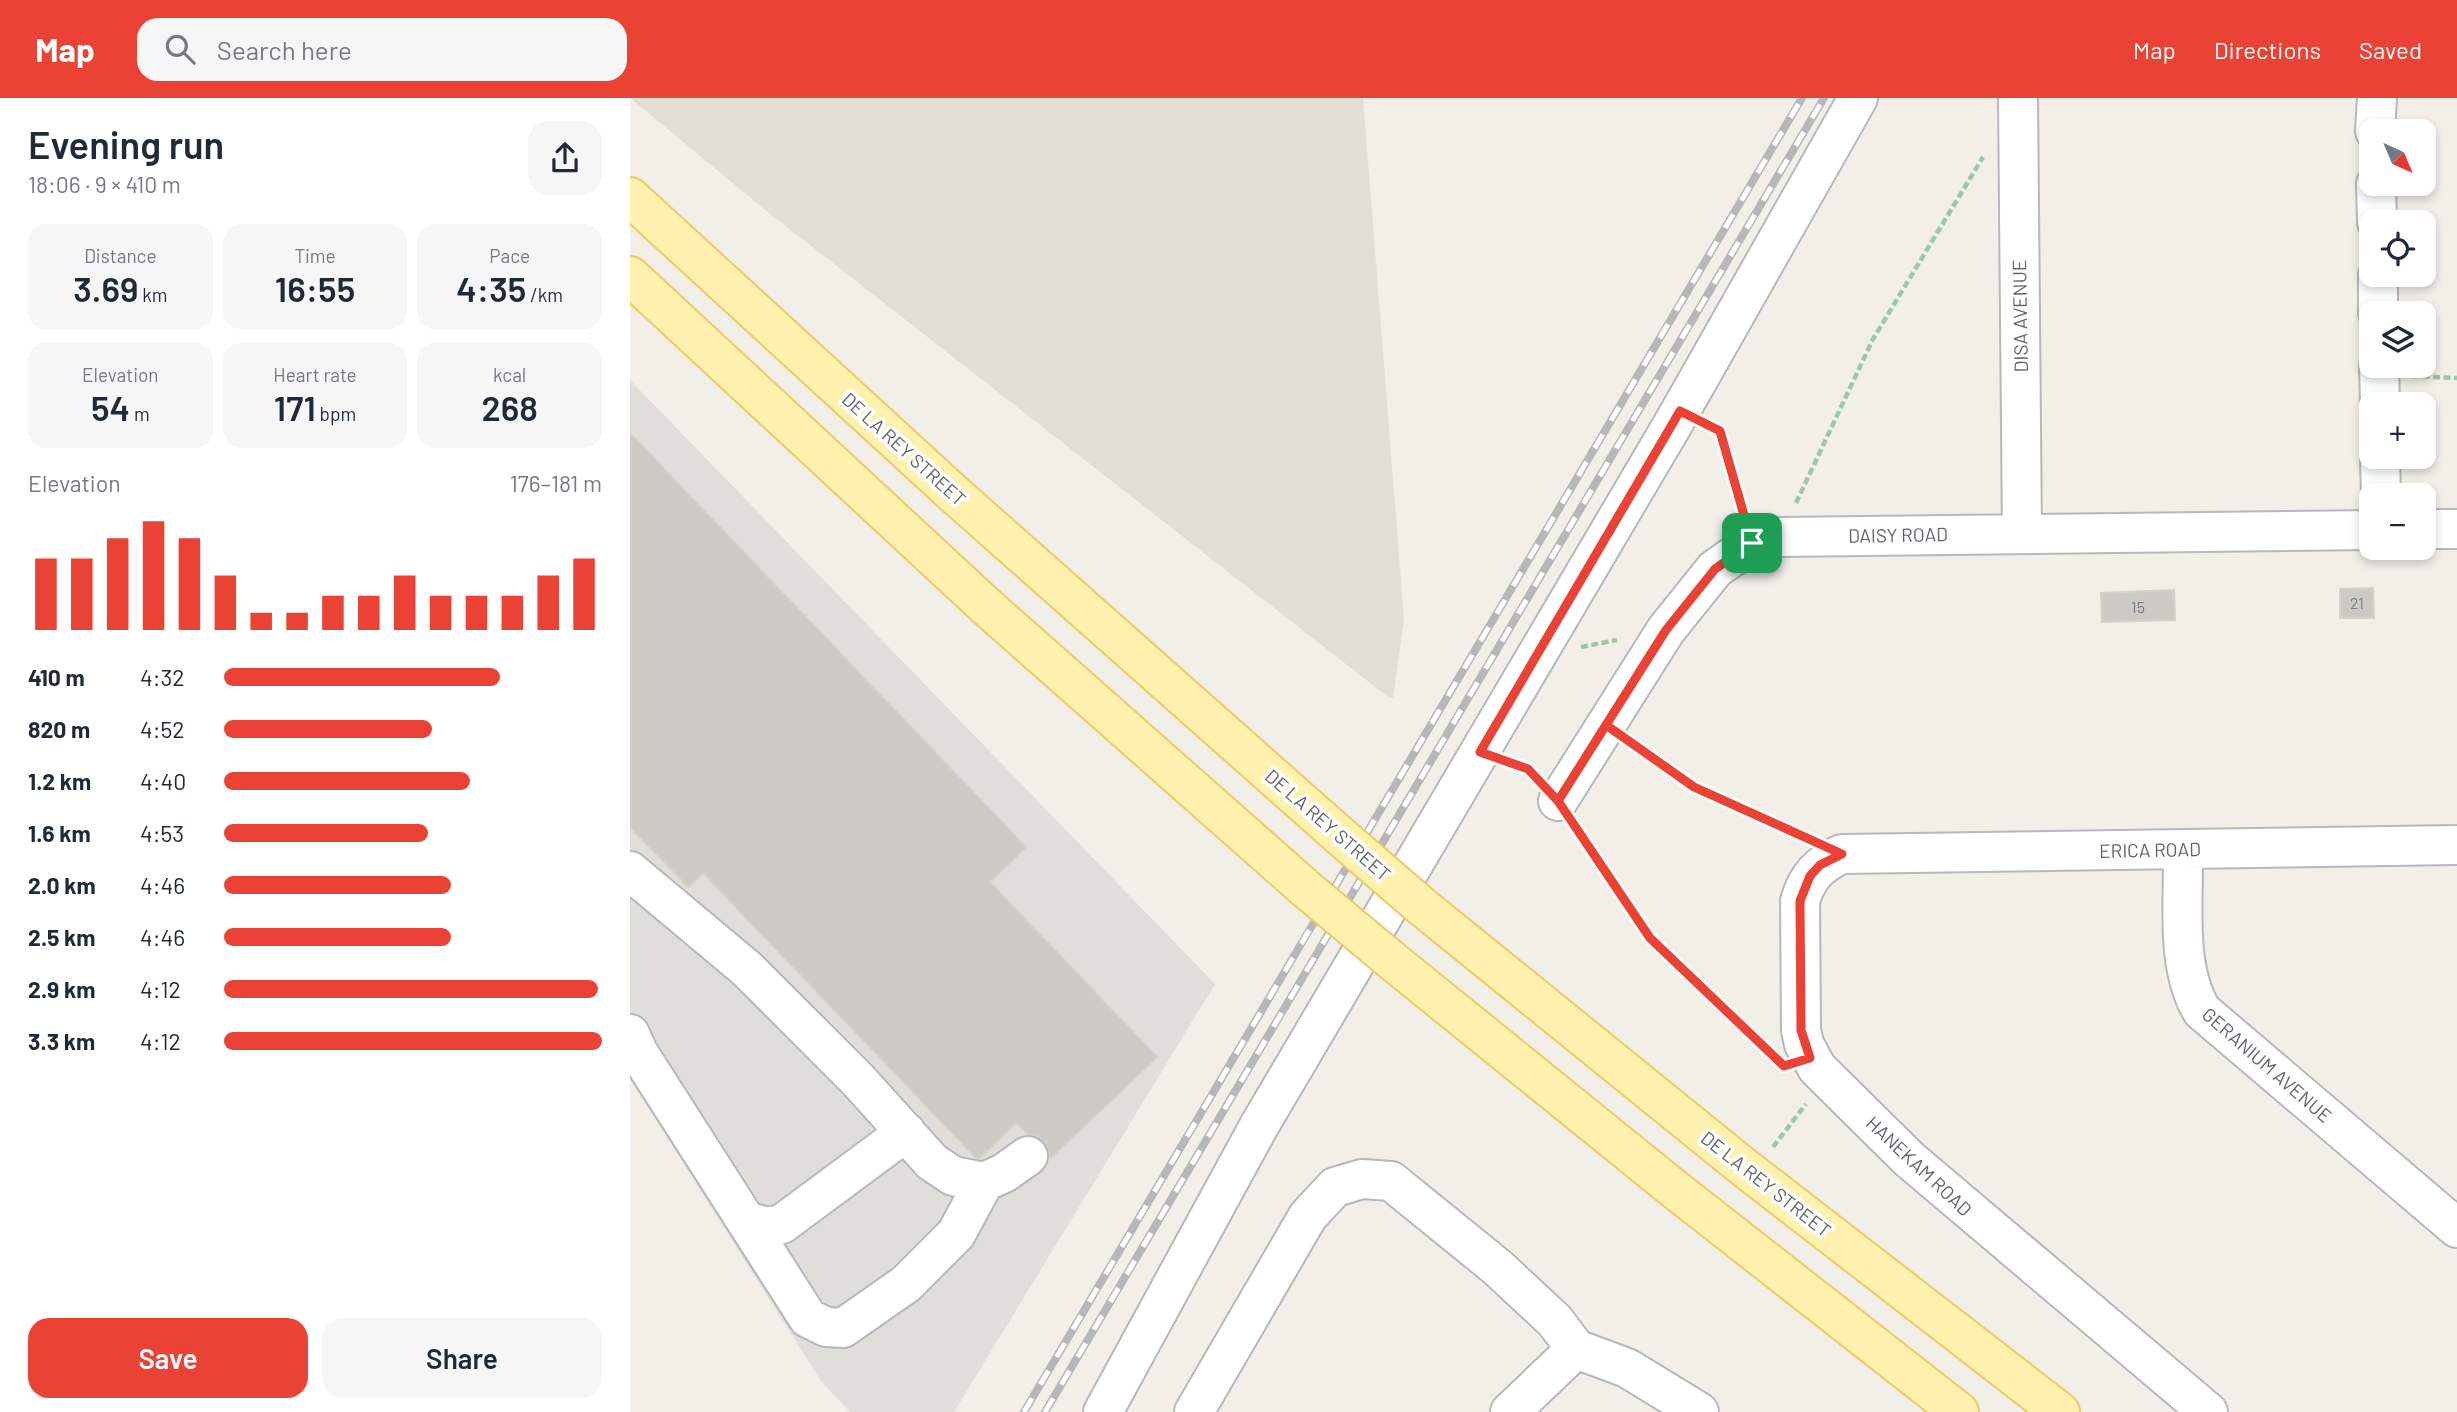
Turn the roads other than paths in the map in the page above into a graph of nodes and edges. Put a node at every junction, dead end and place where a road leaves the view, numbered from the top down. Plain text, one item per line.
1 (1858, 98) edge
2 (2018, 98) edge
3 (2377, 98) edge
4 (2376, 119) edge
5 (630, 197) edge
6 (630, 276) edge
7 (2436, 529) edge
8 (2457, 529) edge
9 (2359, 530) edge
10 (2022, 534) junction
11 (1558, 801) road end
12 (2457, 845) edge
13 (2183, 850) junction
14 (1842, 854) joint
15 (630, 871) edge
16 (630, 1034) edge
17 (906, 1132) junction
18 (1028, 1156) dead end
19 (984, 1182) junction
20 (746, 1221) junction
21 (2457, 1228) edge
22 (1576, 1349) junction
23 (1103, 1412) edge
24 (1194, 1412) edge
25 (1510, 1412) edge
26 (1699, 1412) edge
27 (1959, 1412) edge
28 (2060, 1412) edge
29 (2208, 1412) edge

1 - 23 street
2 - 10 street, DISA AVENUE
3 - 4 street
5 - 28 main road, DE LA REY STREET, bridge
6 - 27 main road, bridge
7 - 8 street
9 - 10 street, DAISY ROAD
10 - 11 street, DAISY ROAD
12 - 13 street, ERICA ROAD
13 - 14 street, ERICA ROAD
13 - 21 street, GERANIUM AVENUE
14 - 29 street, HANEKAM ROAD
15 - 17 street
16 - 20 street
17 - 19 street
17 - 20 street
18 - 19 street
19 - 20 street
22 - 24 street
22 - 25 street
22 - 26 street

